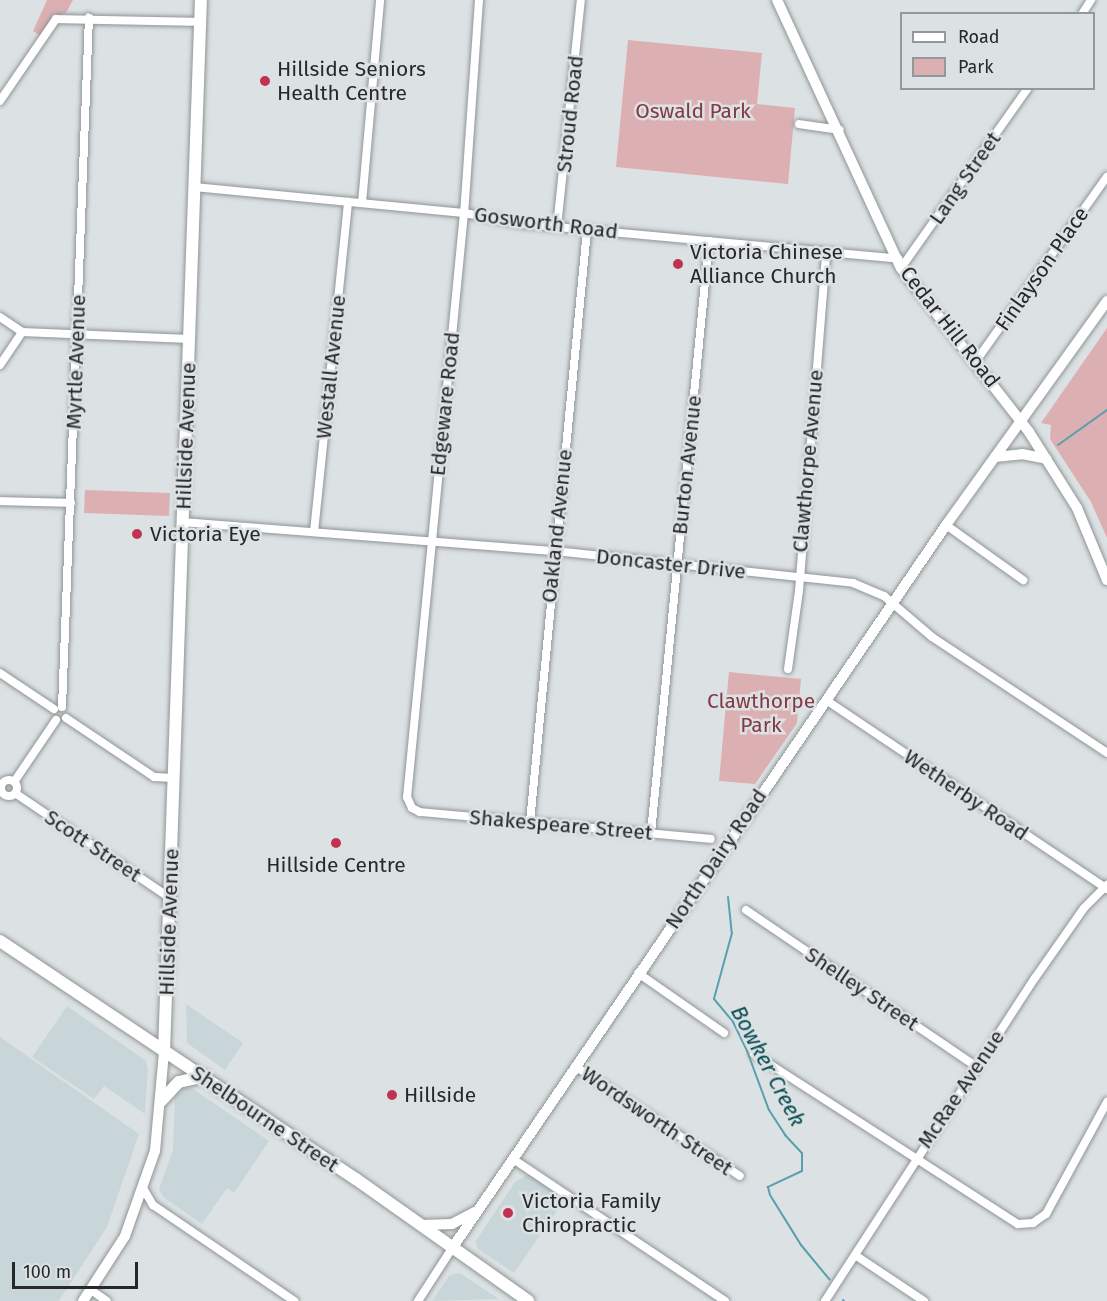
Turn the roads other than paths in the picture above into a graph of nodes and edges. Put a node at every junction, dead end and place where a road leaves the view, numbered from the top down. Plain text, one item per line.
1 (201, 0) edge
2 (380, 0) edge
3 (479, 0) edge
4 (581, 0) edge
5 (777, 0) edge
6 (89, 18) junction
7 (200, 22) junction
8 (1027, 90) edge
9 (0, 101) edge
10 (798, 124) dead end
11 (840, 130) junction
12 (1107, 177) edge
13 (194, 187) junction
14 (348, 202) junction
15 (362, 203) junction
16 (464, 213) junction
17 (557, 227) junction
18 (587, 230) junction
19 (709, 241) junction
20 (826, 253) junction
21 (899, 263) junction
22 (1107, 301) edge
23 (0, 317) edge
24 (22, 332) junction
25 (77, 334) junction
26 (189, 339) junction
27 (976, 361) junction
28 (0, 365) edge
29 (1022, 421) junction
30 (995, 457) junction
31 (1047, 459) junction
32 (0, 501) edge
33 (71, 503) junction
34 (183, 522) junction
35 (946, 525) junction
36 (314, 532) junction
37 (432, 541) junction
38 (555, 551) junction
39 (677, 564) junction
40 (800, 577) junction
41 (1023, 580) dead end
42 (1107, 580) edge
43 (893, 602) junction
44 (788, 669) dead end
45 (0, 673) edge
46 (826, 700) junction
47 (58, 708) junction
48 (61, 719) junction
49 (1107, 753) edge
50 (174, 778) junction
51 (14, 782) junction
52 (1, 783) edge
53 (15, 793) junction
54 (2, 799) edge
55 (412, 808) joint
56 (530, 822) junction
57 (651, 833) junction
58 (711, 839) dead end
59 (1106, 887) edge
60 (170, 898) junction
61 (746, 910) dead end
62 (0, 940) edge
63 (638, 972) junction
64 (724, 1033) dead end
65 (164, 1052) junction
66 (754, 1054) dead end
67 (575, 1066) junction
68 (977, 1067) junction
69 (204, 1076) junction
70 (161, 1101) junction
71 (1107, 1102) edge
72 (513, 1159) junction
73 (915, 1159) junction
74 (740, 1176) dead end
75 (143, 1188) junction
76 (478, 1210) junction
77 (422, 1225) junction
78 (453, 1247) junction
79 (855, 1255) junction
80 (91, 1290) junction
81 (83, 1301) edge
82 (107, 1301) edge
83 (294, 1301) edge
84 (418, 1301) edge
85 (528, 1301) edge
86 (725, 1301) edge
87 (825, 1301) edge
88 (924, 1301) edge

1 - 7 main road, Hillside Avenue
2 - 15 street
3 - 16 street, Edgeware Road
4 - 17 street, Stroud Road
5 - 11 street, Cedar Hill Road
6 - 7 street
6 - 9 street
6 - 25 street, Myrtle Avenue
7 - 13 main road, Hillside Avenue
8 - 21 street, Lang Street
10 - 11 street
11 - 21 street, Cedar Hill Road
12 - 27 street, Finlayson Place
13 - 14 street, Gosworth Road
13 - 26 main road, Hillside Avenue
14 - 15 street, Gosworth Road
14 - 36 street, Westall Avenue
15 - 16 street, Gosworth Road
16 - 17 street, Gosworth Road
16 - 37 street, Edgeware Road
17 - 18 street, Gosworth Road
18 - 19 street, Gosworth Road
18 - 38 street, Oakland Avenue
19 - 20 street, Gosworth Road
19 - 39 street, Burton Avenue
20 - 21 street, Gosworth Road
20 - 40 street, Clawthorpe Avenue
21 - 27 street, Cedar Hill Road
22 - 29 street, North Dairy Road
23 - 24 street
24 - 25 street
24 - 28 street
25 - 26 street
25 - 33 street, Myrtle Avenue
26 - 34 main road, Hillside Avenue
27 - 29 street, Cedar Hill Road
29 - 30 street, North Dairy Road
29 - 31 street, Cedar Hill Road
30 - 31 street
30 - 35 street, North Dairy Road
31 - 42 street, Cedar Hill Road
32 - 33 street
33 - 47 street, Myrtle Avenue
34 - 36 street, Doncaster Drive
34 - 50 main road, Hillside Avenue
35 - 41 street
35 - 43 street, North Dairy Road
36 - 37 street, Doncaster Drive
37 - 38 street, Doncaster Drive
37 - 55 street, Edgeware Road
38 - 39 street, Doncaster Drive
38 - 56 street, Oakland Avenue
39 - 40 street, Doncaster Drive
39 - 57 street, Burton Avenue
40 - 43 street, Doncaster Drive
40 - 44 street, Clawthorpe Avenue
43 - 46 street, North Dairy Road
43 - 49 street, Doncaster Drive
45 - 47 street
46 - 59 street, Wetherby Road
46 - 63 street, North Dairy Road
47 - 48 street
48 - 50 street
48 - 51 street
50 - 60 main road, Hillside Avenue
51 - 52 street
51 - 53 street
52 - 54 street
53 - 54 street
53 - 60 street, Scott Street
55 - 56 street, Shakespeare Street
56 - 57 street, Shakespeare Street
57 - 58 street, Shakespeare Street
59 - 68 street, McRae Avenue
60 - 65 main road, Hillside Avenue
61 - 68 street, Shelley Street
62 - 65 main road, Shelbourne Street
63 - 64 street
63 - 67 street, North Dairy Road
65 - 69 main road, Shelbourne Street
65 - 70 street
66 - 73 street
67 - 72 street, North Dairy Road
67 - 74 street, Wordsworth Street
68 - 73 street, McRae Avenue
69 - 70 main road
69 - 77 main road, Shelbourne Street
70 - 75 street
71 - 73 street
72 - 76 street, North Dairy Road
72 - 86 street
73 - 79 street, McRae Avenue
75 - 80 street
75 - 83 street
76 - 77 street
76 - 78 street, North Dairy Road
77 - 78 main road, Shelbourne Street
78 - 84 street, North Dairy Road
78 - 85 main road, Shelbourne Street
79 - 87 street, McRae Avenue
79 - 88 street
80 - 81 street
80 - 82 street

